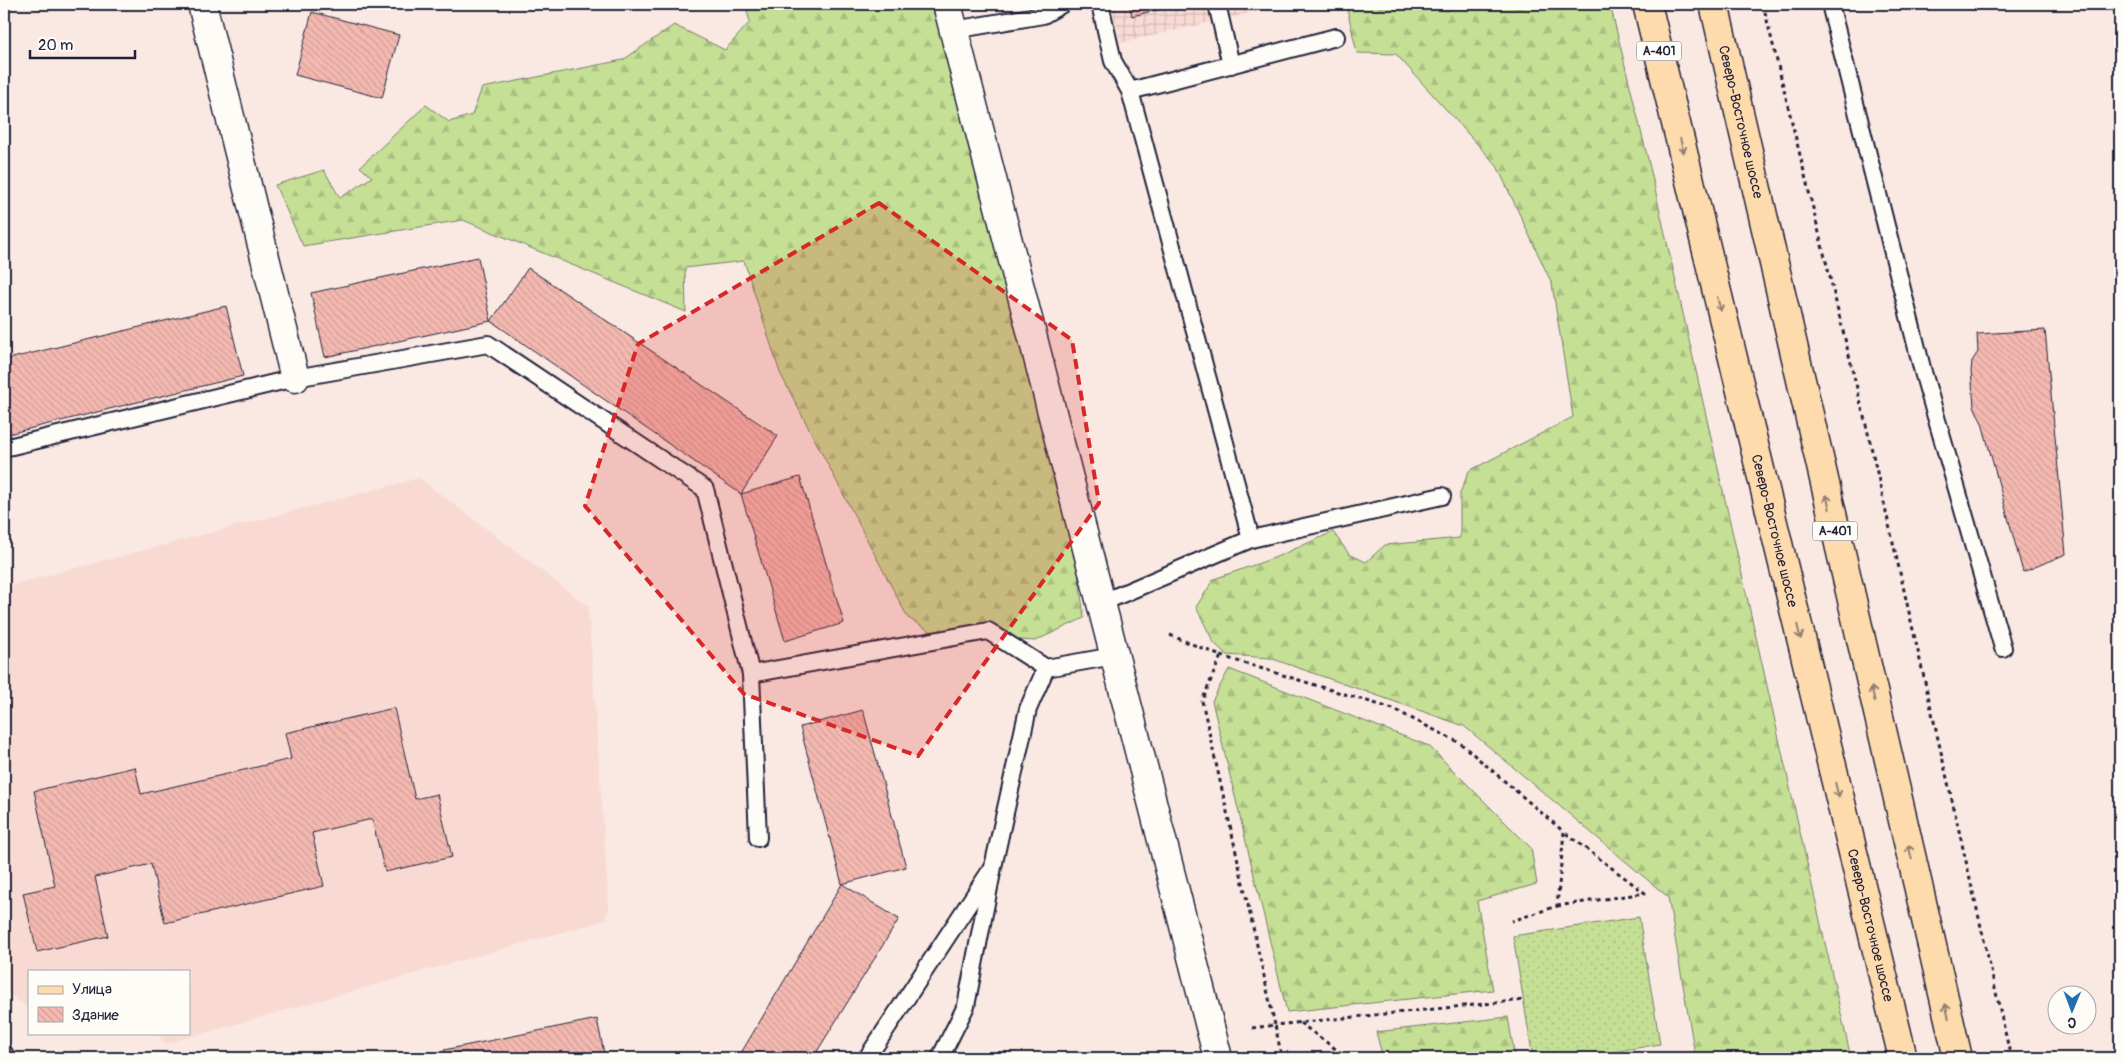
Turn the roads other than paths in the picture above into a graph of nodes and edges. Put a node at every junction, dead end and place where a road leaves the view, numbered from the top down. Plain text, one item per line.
1 (204, 4) edge
2 (947, 4) edge
3 (1062, 4) edge
4 (1100, 4) edge
5 (1216, 4) edge
6 (1647, 4) edge
7 (1714, 4) edge
8 (1830, 4) edge
9 (954, 30) junction
10 (1336, 37) dead end
11 (1231, 65) junction
12 (1130, 91) junction
13 (295, 378) junction
14 (4, 448) edge
15 (1442, 496) dead end
16 (1251, 539) junction
17 (1100, 603) junction
18 (2003, 648) dead end
19 (1114, 656) junction
20 (1046, 668) junction
21 (751, 674) junction
22 (758, 838) dead end
23 (993, 867) junction
24 (4, 1053) edge
25 (6, 1058) edge
26 (867, 1058) edge
27 (940, 1058) edge
28 (1218, 1058) edge
29 (1903, 1058) edge
30 (1958, 1058) edge

1 - 13 street
2 - 9 street
3 - 9 lane
4 - 12 lane
5 - 11 lane
6 -> 29 main road, Северо-Восточное шоссе / А-401
30 -> 7 main road, Северо-Восточное шоссе / А-401
8 - 18 lane
9 - 17 street
10 - 11 lane
11 - 12 lane
12 - 16 lane
13 - 14 lane
13 - 21 lane
15 - 16 lane
16 - 17 lane
17 - 19 street
19 - 20 lane
19 - 28 street
20 - 21 lane
20 - 23 lane
21 - 22 lane
23 - 26 lane
23 - 27 lane
24 - 25 lane

